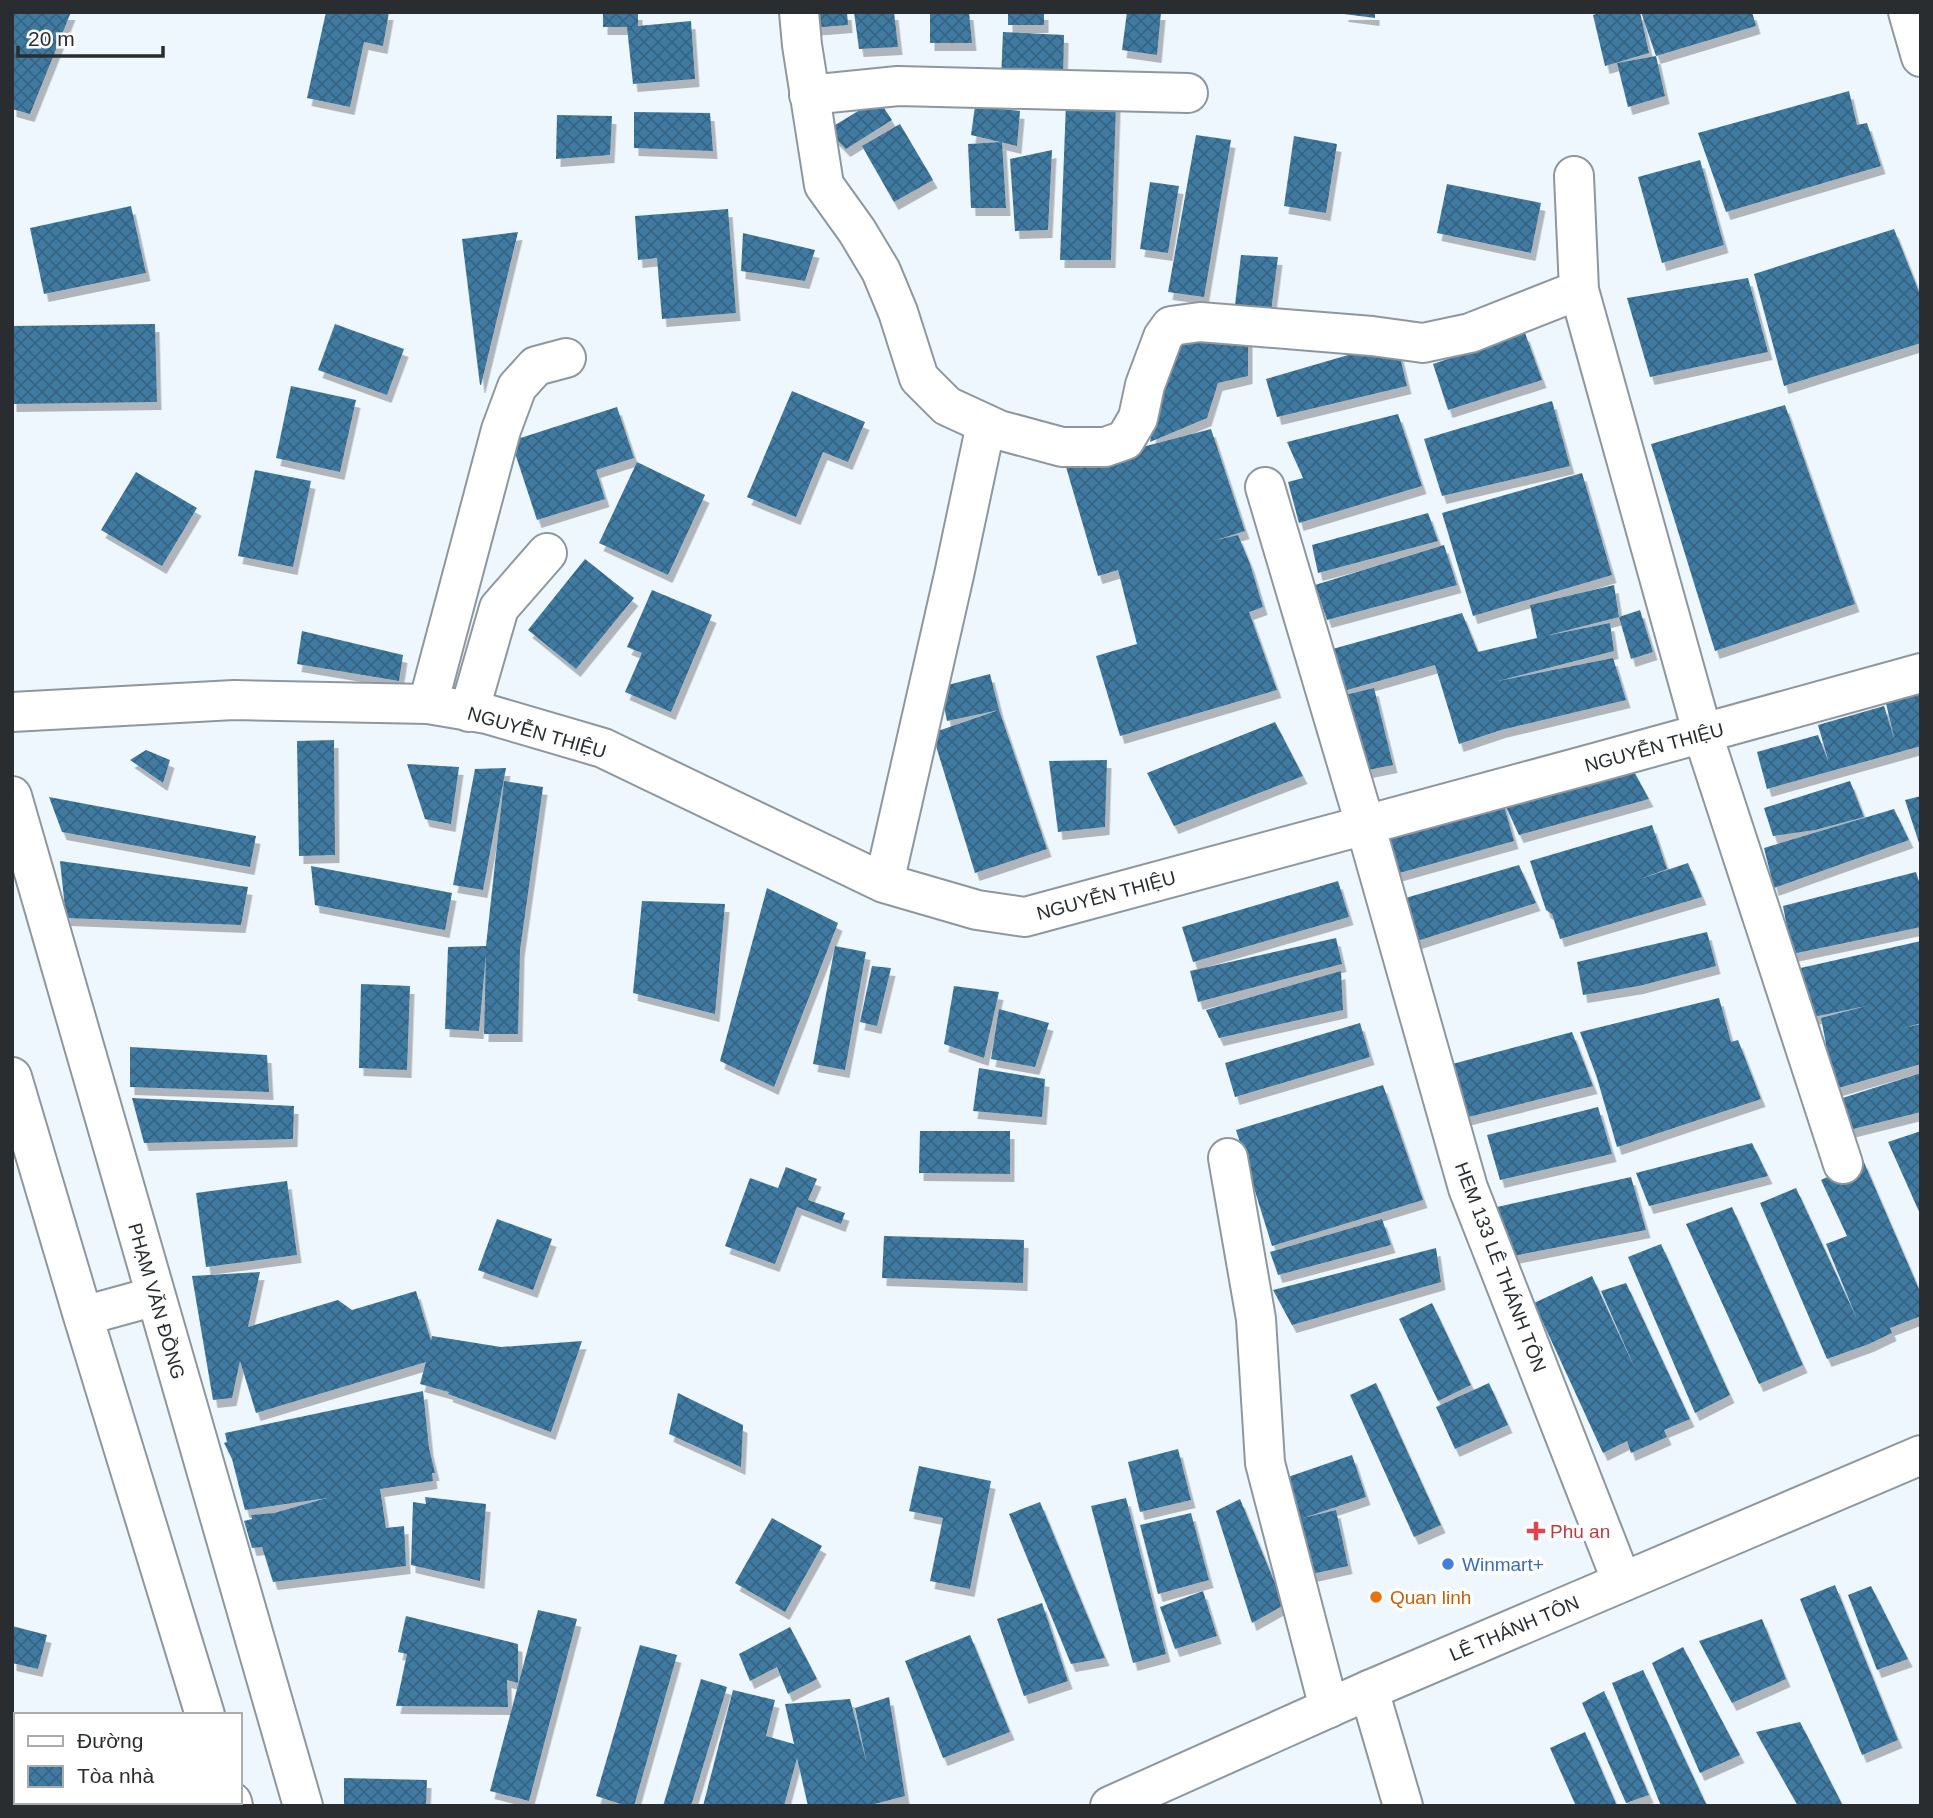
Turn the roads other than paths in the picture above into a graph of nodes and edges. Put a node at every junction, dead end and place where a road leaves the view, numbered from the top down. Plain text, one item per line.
1 (799, 12) edge
2 (1909, 12) edge
3 (1921, 57) edge
4 (1188, 93) dead end
5 (809, 95) junction
6 (1574, 176) dead end
7 (1579, 290) junction
8 (566, 358) dead end
9 (986, 424) junction
10 (1265, 487) dead end
11 (547, 553) dead end
12 (1921, 673) edge
13 (428, 704) junction
14 (12, 712) edge
15 (469, 712) junction
16 (1703, 735) junction
17 (12, 796) edge
18 (1364, 824) junction
19 (884, 883) junction
20 (12, 1077) edge
21 (1228, 1158) dead end
22 (1843, 1164) dead end
23 (156, 1296) junction
24 (83, 1316) junction
25 (1921, 1455) edge
26 (1622, 1583) junction
27 (1369, 1690) junction
28 (1329, 1708) junction
29 (204, 1713) edge
30 (303, 1806) edge
31 (1110, 1806) edge
32 (1403, 1806) edge

1 - 5 street
2 - 3 street
4 - 5 street
5 - 9 street
6 - 7 street
7 - 9 street
7 - 16 street
8 - 13 street
9 - 19 street
10 - 18 street, HEM 133 LÊ THÁNH TÔN
11 - 15 street
12 - 16 street, NGUYỄN THIỆU
13 - 14 street, NGUYỄN THIỆU
13 - 15 street, NGUYỄN THIỆU
15 - 19 street, NGUYỄN THIỆU
16 - 18 street, NGUYỄN THIỆU
16 - 22 street
17 - 23 street, PHẠM VĂN ĐỒNG
18 - 19 street, NGUYỄN THIỆU
18 - 26 street, HEM 133 LÊ THÁNH TÔN
20 - 24 street
21 - 28 street
23 - 24 street
23 - 30 street, PHẠM VĂN ĐỒNG
24 - 29 street
25 - 26 street, LÊ THÁNH TÔN
26 - 27 street, LÊ THÁNH TÔN
27 - 28 street, LÊ THÁNH TÔN
27 - 32 street
28 - 31 street, LÊ THÁNH TÔN

